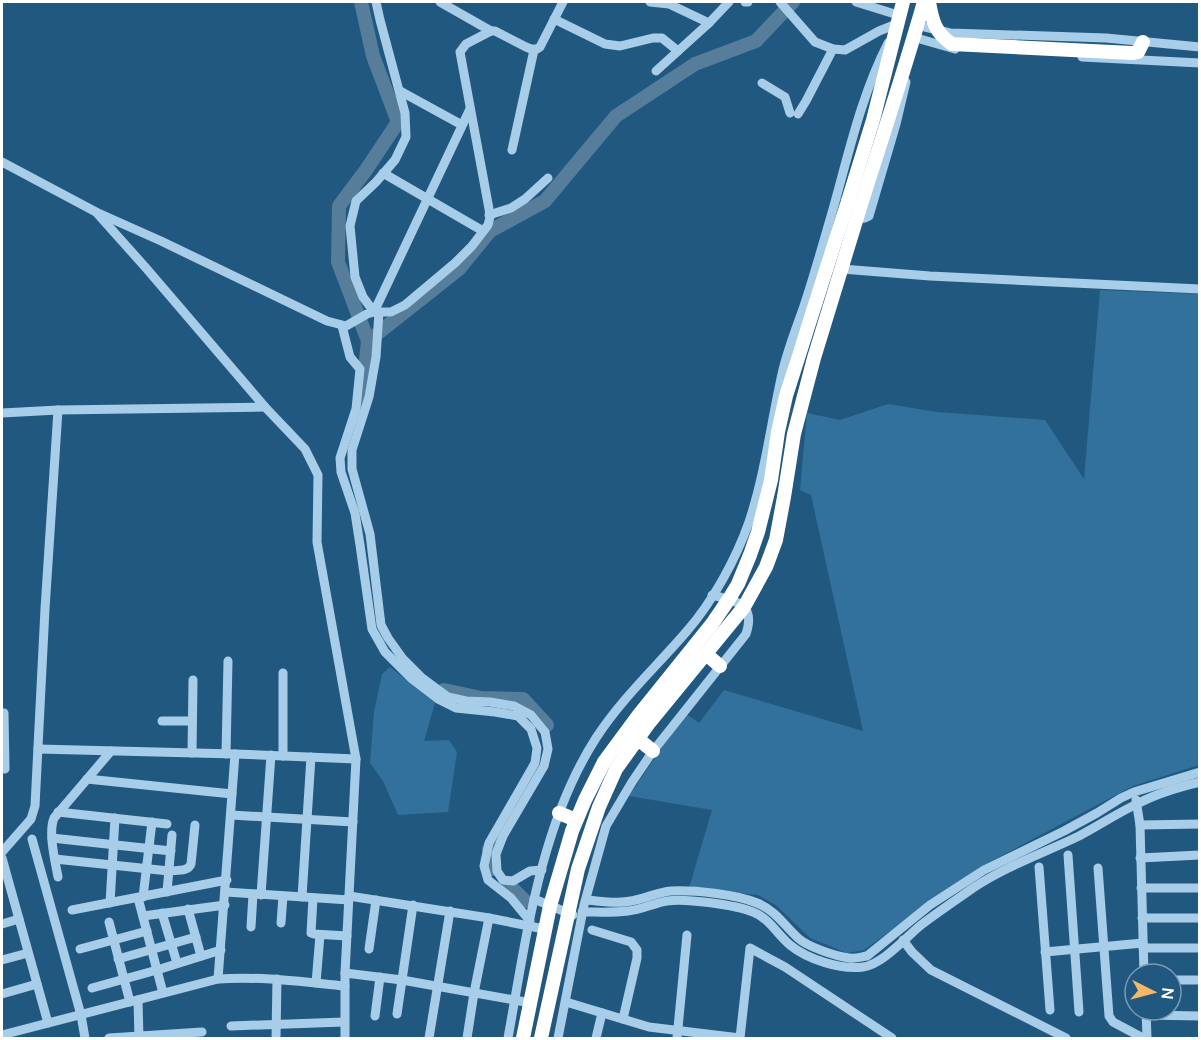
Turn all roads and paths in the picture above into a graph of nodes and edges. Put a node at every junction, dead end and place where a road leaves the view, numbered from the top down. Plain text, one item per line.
1 (376, 2) edge
2 (440, 2) edge
3 (564, 2) edge
4 (650, 2) edge
5 (729, 2) edge
6 (781, 2) edge
7 (856, 2) edge
8 (898, 2) edge
9 (928, 2) edge
10 (922, 18) junction
11 (554, 19) junction
12 (710, 23) junction
13 (896, 23) junction
14 (931, 29) junction
15 (491, 31) junction
16 (918, 41) junction
17 (1143, 42) junction
18 (1200, 47) edge
19 (833, 49) junction
20 (534, 50) junction
21 (678, 51) junction
22 (1200, 63) edge
23 (656, 71) dead end
24 (762, 83) dead end
25 (400, 91) junction
26 (470, 109) junction
27 (462, 125) junction
28 (512, 150) dead end
29 (2, 162) edge
30 (383, 173) junction
31 (548, 178) dead end
32 (426, 200) junction
33 (96, 212) junction
34 (489, 214) junction
35 (848, 215) junction
36 (483, 231) junction
37 (842, 269) junction
38 (1200, 289) edge
39 (375, 313) junction
40 (344, 326) junction
41 (265, 407) junction
42 (58, 410) junction
43 (2, 413) edge
44 (712, 596) junction
45 (729, 599) junction
46 (744, 607) junction
47 (706, 654) junction
48 (228, 661) dead end
49 (720, 666) junction
50 (284, 673) dead end
51 (193, 680) dead end
52 (2, 713) edge
53 (162, 720) dead end
54 (192, 721) junction
55 (638, 739) junction
56 (38, 749) junction
57 (111, 751) junction
58 (653, 751) junction
59 (192, 753) junction
60 (231, 754) junction
61 (271, 755) junction
62 (283, 756) junction
63 (311, 757) junction
64 (356, 759) junction
65 (2, 769) edge
66 (1200, 772) edge
67 (87, 779) junction
68 (1200, 782) edge
69 (1134, 792) junction
70 (232, 794) junction
71 (1137, 803) junction
72 (58, 812) junction
73 (559, 813) junction
74 (231, 815) junction
75 (266, 817) junction
76 (115, 818) junction
77 (308, 820) junction
78 (576, 820) junction
79 (152, 822) junction
80 (353, 822) junction
81 (167, 824) dead end
82 (1200, 824) edge
83 (195, 825) dead end
84 (1140, 825) junction
85 (597, 834) junction
86 (172, 835) dead end
87 (52, 838) junction
88 (32, 839) dead end
89 (113, 844) junction
90 (148, 848) junction
91 (171, 851) junction
92 (2, 852) edge
93 (1068, 855) dead end
94 (1200, 855) edge
95 (2, 858) edge
96 (1140, 858) junction
97 (55, 859) junction
98 (112, 865) junction
99 (1040, 867) dead end
100 (1098, 868) dead end
101 (146, 869) junction
102 (542, 870) junction
103 (169, 871) junction
104 (58, 877) dead end
105 (227, 880) junction
106 (1141, 888) junction
107 (1200, 888) edge
108 (167, 892) junction
109 (226, 892) junction
110 (257, 894) junction
111 (283, 896) junction
112 (140, 897) junction
113 (302, 897) junction
114 (313, 898) junction
115 (349, 898) junction
116 (534, 899) junction
117 (376, 900) junction
118 (586, 900) junction
119 (110, 903) junction
120 (225, 905) junction
121 (413, 905) junction
122 (550, 906) junction
123 (188, 909) junction
124 (72, 910) dead end
125 (450, 911) junction
126 (162, 913) junction
127 (577, 914) junction
128 (143, 916) junction
129 (489, 918) junction
130 (1142, 918) junction
131 (1200, 918) edge
132 (19, 919) junction
133 (108, 922) dead end
134 (281, 923) dead end
135 (2, 924) edge
136 (529, 924) junction
137 (251, 927) dead end
138 (544, 929) junction
139 (592, 930) dead end
140 (147, 931) junction
141 (320, 934) junction
142 (687, 935) dead end
143 (347, 936) junction
144 (196, 937) junction
145 (113, 940) junction
146 (903, 940) junction
147 (171, 944) junction
148 (1104, 946) junction
149 (1143, 946) junction
150 (1200, 948) edge
151 (80, 949) dead end
152 (369, 949) dead end
153 (1075, 949) junction
154 (152, 950) junction
155 (221, 950) junction
156 (1045, 952) junction
157 (28, 953) junction
158 (201, 956) junction
159 (118, 959) junction
160 (2, 960) edge
161 (558, 960) junction
162 (1144, 962) edge
163 (177, 963) junction
164 (573, 963) junction
165 (157, 970) junction
166 (345, 973) junction
167 (380, 977) junction
168 (124, 979) junction
169 (218, 979) junction
170 (277, 979) junction
171 (402, 980) junction
172 (1183, 980) edge
173 (1200, 980) edge
174 (316, 983) junction
175 (37, 984) junction
176 (345, 986) junction
177 (438, 986) junction
178 (92, 988) dead end
179 (164, 993) junction
180 (474, 993) junction
181 (2, 994) edge
182 (515, 1000) junction
183 (134, 1001) junction
184 (566, 1002) junction
185 (531, 1003) junction
186 (1050, 1010) dead end
187 (1079, 1012) dead end
188 (602, 1013) junction
189 (397, 1014) dead end
190 (81, 1015) junction
191 (1183, 1015) edge
192 (375, 1016) dead end
193 (1200, 1016) edge
194 (623, 1019) junction
195 (344, 1022) junction
196 (1146, 1022) edge
197 (48, 1023) junction
198 (276, 1024) junction
199 (231, 1026) dead end
200 (202, 1032) dead end
201 (2, 1035) edge
202 (677, 1035) edge
203 (139, 1037) edge
204 (85, 1038) edge
205 (109, 1038) edge
206 (276, 1038) edge
207 (345, 1038) edge
208 (429, 1038) edge
209 (467, 1038) edge
210 (508, 1038) edge
211 (523, 1038) edge
212 (541, 1038) edge
213 (558, 1038) edge
214 (596, 1038) edge
215 (740, 1038) edge
216 (892, 1038) edge
217 (1066, 1038) edge
218 (1145, 1038) edge

1 - 25 street
2 - 15 street
3 - 11 street
4 - 12 street
5 - 12 street
6 - 19 street
7 - 13 street
8 - 13 street
8 - 35 highway, bridge
9 - 10 street
9 - 14 highway, bridge
9 - 35 highway, bridge
10 - 13 street
10 - 14 street
11 - 20 street
11 - 21 street
12 - 21 street
13 - 16 street
13 - 19 street
13 - 35 street
14 - 16 street
14 - 17 street
14 - 17 highway, bridge
15 - 20 street
15 - 26 street
16 - 22 street
16 - 35 street
17 - 18 street
19 - 24 street
20 - 28 street
21 - 23 street
25 - 27 street
25 - 30 street
26 - 27 street
26 - 34 street
27 - 32 street
29 - 33 street
30 - 32 street
30 - 39 street
31 - 34 street
32 - 36 street
32 - 39 street
33 - 40 street
33 - 41 street
34 - 36 street
35 - 37 highway
35 - 44 street
35 - 45 highway
36 - 39 street
37 - 38 street
37 - 46 highway
39 - 40 street
39 - 102 street
40 - 136 street
41 - 42 street
41 - 64 street
42 - 43 street
42 - 56 street
44 - 45 street
44 - 73 street
45 - 46 street
45 - 78 highway
46 - 47 highway
46 - 49 street
47 - 49 highway
47 - 55 highway
48 - 60 street
49 - 58 street
50 - 62 street
51 - 54 street
52 - 65 street
53 - 54 street
54 - 59 street
55 - 58 highway
55 - 85 highway
56 - 57 street
56 - 92 street
57 - 59 street
57 - 67 street
58 - 85 street
59 - 60 street
60 - 61 street
60 - 70 street
61 - 62 street
61 - 75 street
62 - 63 street
63 - 64 street
63 - 77 street
64 - 80 street
66 - 69 street
67 - 70 street
67 - 72 street
68 - 71 street
69 - 71 street
69 - 118 street
70 - 74 street
71 - 84 street
71 - 146 street
72 - 76 street
72 - 87 street
73 - 78 highway
73 - 102 street
74 - 75 street
74 - 105 street
75 - 77 street
75 - 110 street
76 - 79 street
76 - 89 street
77 - 80 street
77 - 113 street
78 - 122 highway
79 - 81 street
79 - 90 street
80 - 115 street
82 - 84 street
83 - 103 street
84 - 96 street
85 - 118 street
85 - 127 highway
86 - 91 street
87 - 89 street
87 - 97 street
88 - 190 street
89 - 90 street
89 - 98 street
90 - 91 street
90 - 101 street
91 - 103 street
93 - 153 street
94 - 96 street
95 - 132 street
96 - 106 street
97 - 98 street
97 - 104 street
98 - 101 street
98 - 119 street
99 - 156 street
100 - 148 street
101 - 103 street
101 - 112 street
102 - 116 street
103 - 108 street
105 - 108 street
105 - 109 street
106 - 107 street
106 - 130 street
108 - 112 street
109 - 110 street
109 - 120 street
110 - 111 street
110 - 137 street
111 - 113 street
111 - 134 street
112 - 119 street
112 - 128 street
113 - 114 street
114 - 115 street
114 - 141 street
115 - 117 street
115 - 143 street
116 - 122 street
116 - 136 street
117 - 121 street
117 - 152 street
118 - 127 street
119 - 124 street
120 - 123 street
120 - 155 street
121 - 125 street
121 - 171 street
122 - 127 street
122 - 138 highway
123 - 126 street
123 - 144 street
125 - 129 street
125 - 177 street
126 - 128 street
126 - 147 street
127 - 146 street
127 - 161 highway
127 - 164 street
128 - 140 street
129 - 136 street
129 - 180 street
130 - 131 street
130 - 149 street
132 - 135 street
132 - 157 street
133 - 145 street
136 - 138 street
136 - 182 street
138 - 185 highway
139 - 194 street
140 - 145 street
140 - 154 street
141 - 143 street
141 - 174 street
142 - 202 street
143 - 166 street
144 - 147 street
144 - 158 street
145 - 151 street
145 - 159 street
146 - 217 street
147 - 154 street
147 - 163 street
148 - 149 street
148 - 153 street
148 - 218 street
149 - 150 street
149 - 162 street
153 - 156 street
153 - 187 street
154 - 159 street
154 - 165 street
155 - 158 street
155 - 169 street
156 - 186 street
157 - 160 street
157 - 175 street
158 - 163 street
159 - 168 street
161 - 164 highway
161 - 212 highway
163 - 165 street
164 - 184 street
165 - 168 street
165 - 179 street
166 - 167 street
166 - 176 street
167 - 171 street
167 - 192 street
168 - 178 street
168 - 183 street
169 - 170 street
169 - 179 street
170 - 174 street
170 - 198 street
171 - 177 street
171 - 189 street
172 - 173 street
174 - 176 street
175 - 181 street
175 - 197 street
176 - 195 street
177 - 180 street
177 - 208 street
179 - 183 street
180 - 182 street
180 - 209 street
182 - 185 street
182 - 210 street
183 - 190 street
183 - 203 street
184 - 188 street
184 - 213 street
185 - 211 highway
188 - 194 street
188 - 214 street
190 - 197 street
190 - 204 street
191 - 193 street
194 - 202 street
195 - 198 street
195 - 207 street
196 - 218 street
197 - 201 street
198 - 199 street
198 - 206 street
200 - 203 street
202 - 215 street
203 - 205 street
215 - 216 street

